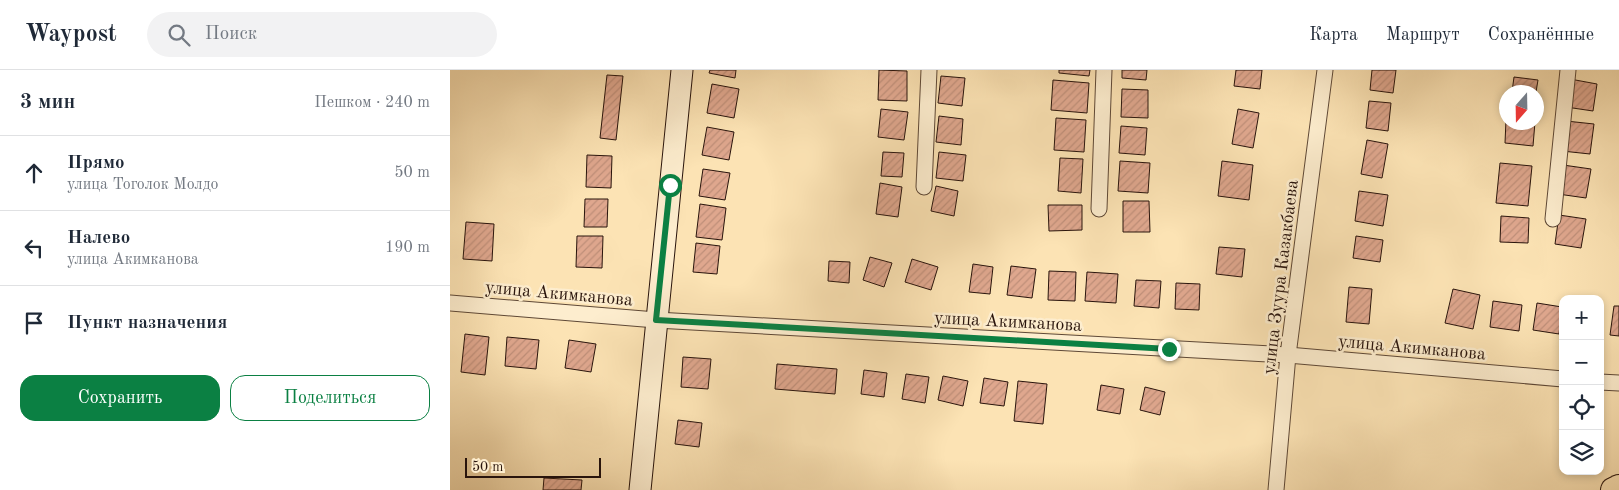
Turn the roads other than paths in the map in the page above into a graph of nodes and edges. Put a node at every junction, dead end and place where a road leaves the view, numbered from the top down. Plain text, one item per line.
1 (682, 70) edge
2 (928, 70) edge
3 (1104, 70) edge
4 (1325, 70) edge
5 (1568, 70) edge
6 (924, 187) dead end
7 (1100, 209) dead end
8 (1553, 219) dead end
9 (450, 303) edge
10 (656, 320) junction
11 (1288, 356) junction
12 (1559, 378) edge
13 (1604, 382) edge
14 (1619, 383) edge
15 (1619, 487) edge
16 (640, 490) edge
17 (1276, 490) edge
18 (1613, 490) edge

1 - 10 street
2 - 6 street
3 - 7 street
4 - 11 street, улица Зуура Казакбаева
5 - 8 street
9 - 10 street, улица Акимканова
10 - 11 street, улица Акимканова
10 - 16 street
11 - 12 street, улица Акимканова
11 - 17 street, улица Зуура Казакбаева
13 - 14 street
15 - 18 main road

